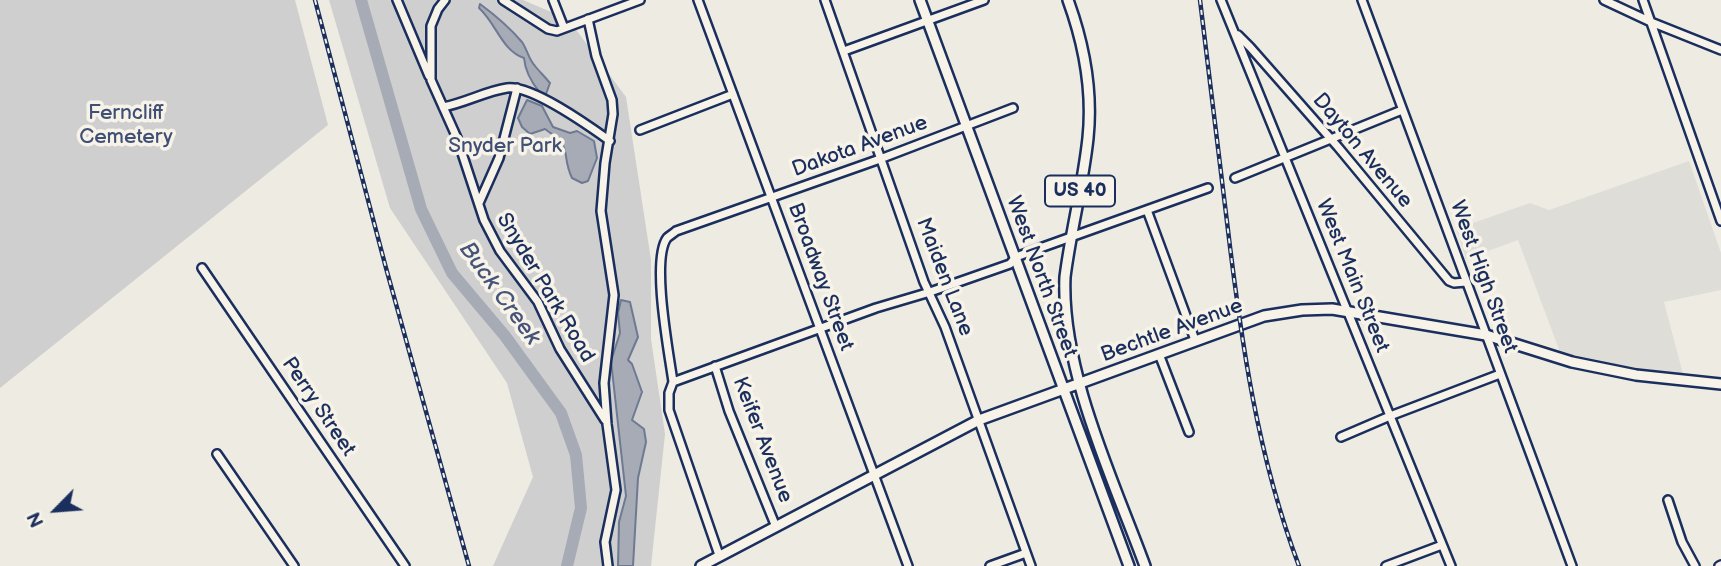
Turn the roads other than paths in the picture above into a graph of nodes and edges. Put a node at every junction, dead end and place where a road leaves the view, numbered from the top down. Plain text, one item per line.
1 (397, 0) edge
2 (445, 0) edge
3 (503, 0) edge
4 (553, 0) edge
5 (640, 0) edge
6 (698, 0) edge
7 (825, 0) edge
8 (920, 0) edge
9 (984, 0) edge
10 (1068, 0) edge
11 (1221, 0) edge
12 (1362, 0) edge
13 (1604, 0) edge
14 (1643, 0) edge
15 (588, 19) junction
16 (928, 21) junction
17 (1651, 22) junction
18 (564, 28) junction
19 (1234, 32) junction
20 (1721, 50) edge
21 (844, 51) junction
22 (431, 79) junction
23 (517, 88) junction
24 (733, 94) junction
25 (443, 107) junction
26 (1013, 108) dead end
27 (1402, 110) junction
28 (967, 126) junction
29 (640, 130) dead end
30 (1331, 140) junction
31 (610, 141) junction
32 (880, 159) junction
33 (1286, 159) junction
34 (1235, 178) dead end
35 (1208, 188) dead end
36 (772, 198) junction
37 (478, 205) junction
38 (1147, 210) junction
39 (1721, 221) edge
40 (1071, 237) junction
41 (1016, 257) junction
42 (202, 268) dead end
43 (1466, 282) junction
44 (930, 292) junction
45 (1348, 312) junction
46 (820, 328) junction
47 (1486, 335) junction
48 (1195, 340) junction
49 (1159, 354) junction
50 (715, 366) junction
51 (1500, 374) junction
52 (673, 382) junction
53 (1080, 383) junction
54 (1721, 384) edge
55 (1063, 388) junction
56 (1390, 416) junction
57 (979, 420) junction
58 (607, 424) junction
59 (1189, 432) dead end
60 (1341, 437) dead end
61 (218, 454) dead end
62 (875, 475) junction
63 (1668, 500) dead end
64 (776, 527) junction
65 (1443, 545) junction
66 (1026, 553) junction
67 (719, 555) junction
68 (294, 566) edge
69 (405, 566) edge
70 (608, 566) edge
71 (701, 566) edge
72 (908, 566) edge
73 (990, 566) edge
74 (1031, 566) edge
75 (1129, 566) edge
76 (1145, 566) edge
77 (1386, 566) edge
78 (1451, 566) edge
79 (1572, 566) edge
80 (1695, 566) edge

1 - 22 street, Snyder Park Road
2 - 22 street, Snyder Park Road
3 - 18 street
4 - 18 street
5 - 15 street
6 - 24 street, Broadway Street
7 - 21 street, Maiden Lane
8 - 16 main road, West North Street
9 - 16 street
10 - 40 main road, US 40
11 - 19 street, West Main Street
12 - 27 street, West High Street
13 - 17 street
14 - 17 street
15 - 18 street
15 - 31 street, Snyder Park Road
16 - 21 street
16 - 28 main road, West North Street
17 - 20 street
17 - 39 street
19 - 30 street, Dayton Avenue
19 - 33 street, West Main Street
21 - 32 street, Maiden Lane
22 - 25 street, Snyder Park Road
23 - 25 street
23 - 31 street
23 - 37 street, Snyder Park Road
24 - 29 street
24 - 36 street, Broadway Street
25 - 37 street, Snyder Park Road
26 - 28 street, Dakota Avenue
27 - 30 street
27 - 43 street, West High Street
28 - 32 street, Dakota Avenue
28 - 41 main road, West North Street
30 - 33 street
30 - 43 street, Dayton Avenue
31 - 58 street, Snyder Park Road
32 - 36 street, Dakota Avenue
32 - 44 street, Maiden Lane
33 - 34 street
33 - 45 street, West Main Street
35 - 38 street
36 - 46 street, Broadway Street
36 - 52 street, Dakota Avenue
37 - 58 street, Snyder Park Road
38 - 40 street
38 - 48 street
40 - 41 street
40 - 53 main road, US 40
41 - 44 street
41 - 55 main road, West North Street
42 - 69 street, Perry Street
43 - 47 street, West High Street
44 - 46 street
44 - 57 street, Maiden Lane
45 - 47 main road, Bechtle Avenue
45 - 48 main road, Bechtle Avenue
45 - 56 street, West Main Street
46 - 50 street
46 - 62 street, Broadway Street
47 - 51 street, West High Street
47 - 54 main road
48 - 49 main road, Bechtle Avenue
49 - 53 main road, Bechtle Avenue
49 - 59 street
50 - 52 street
50 - 64 street, Keifer Avenue
51 - 56 street
51 - 79 street, West High Street
52 - 67 street, Dakota Avenue
53 - 55 main road, Bechtle Avenue
53 - 76 main road, West North Street / US 40
55 - 57 main road, Bechtle Avenue
55 - 75 main road, West North Street
56 - 60 street
56 - 65 street, West Main Street
57 - 62 main road, Bechtle Avenue
57 - 66 street, Maiden Lane
58 - 70 street, Snyder Park Road
61 - 68 street
62 - 64 main road, Bechtle Avenue
62 - 72 street, Broadway Street
63 - 80 street
64 - 67 main road, Bechtle Avenue
65 - 77 street
65 - 78 street, West Main Street
66 - 73 street
66 - 74 street, Maiden Lane
67 - 71 main road, Bechtle Avenue

